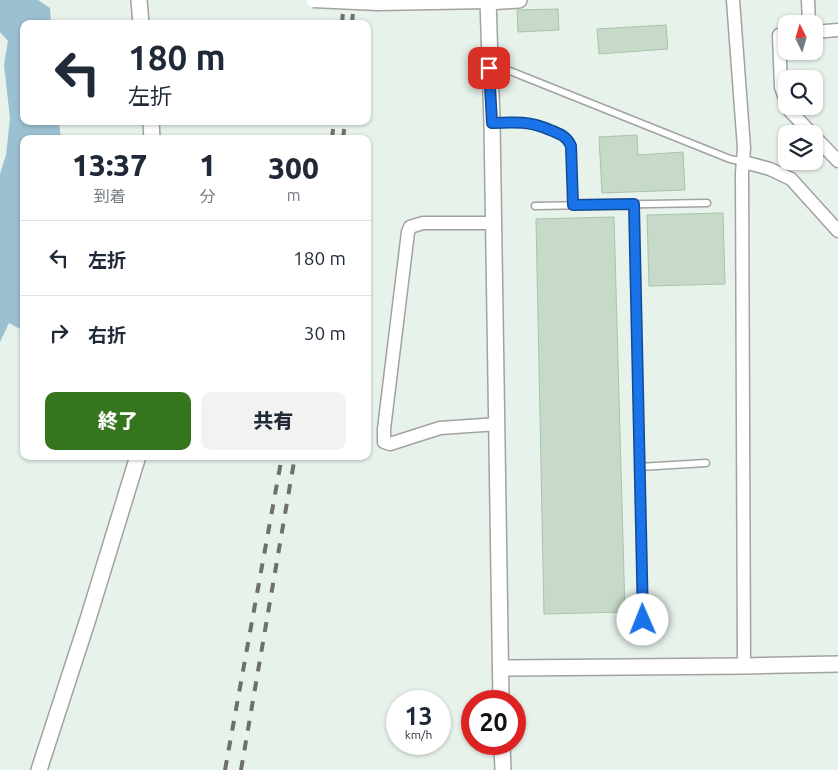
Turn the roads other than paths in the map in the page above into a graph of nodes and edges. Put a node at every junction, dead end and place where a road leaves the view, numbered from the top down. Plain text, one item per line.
1 (139, 0) edge
2 (310, 0) edge
3 (520, 0) edge
4 (733, 0) edge
5 (808, 0) edge
6 (488, 1) edge
7 (809, 15) edge
8 (141, 20) edge
9 (838, 30) edge
10 (823, 31) edge
11 (489, 68) junction
12 (794, 115) edge
13 (492, 123) junction
14 (803, 125) edge
15 (823, 145) edge
16 (838, 161) edge
17 (744, 162) junction
18 (707, 203) dead end
19 (634, 204) junction
20 (573, 205) junction
21 (535, 206) dead end
22 (494, 223) junction
23 (838, 231) edge
24 (498, 424) junction
25 (137, 460) edge
26 (706, 463) dead end
27 (639, 467) junction
28 (643, 620) dead end
29 (838, 664) edge
30 (744, 666) junction
31 (501, 668) junction
32 (501, 690) edge
33 (502, 755) edge
34 (39, 770) edge
35 (503, 770) edge

1 - 8 street
2 - 6 street, bridge
3 - 6 street
4 - 17 street
5 - 7 street
6 - 11 street
9 - 10 street
11 - 13 street
11 - 17 lane
12 - 14 street
13 - 20 lane
13 - 22 street
15 - 16 street
17 - 23 street
17 - 30 street
18 - 19 lane
19 - 20 lane
19 - 27 lane
20 - 21 lane
22 - 24 street
22 - 24 street
24 - 31 street
25 - 34 street
26 - 27 lane
27 - 28 lane
29 - 30 street
30 - 31 street
31 - 32 street
33 - 35 street

